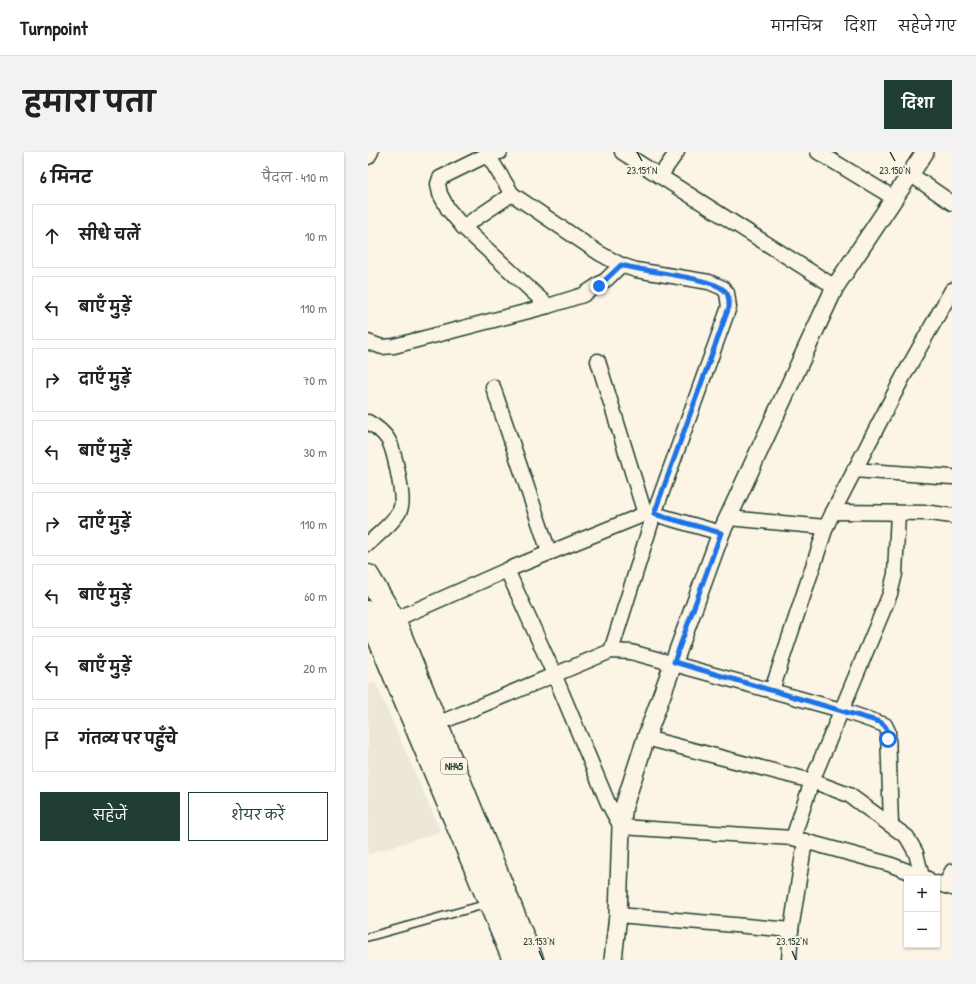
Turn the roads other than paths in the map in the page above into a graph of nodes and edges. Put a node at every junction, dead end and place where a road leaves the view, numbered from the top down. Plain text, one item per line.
1 (371, 152) edge
2 (622, 152) edge
3 (677, 152) edge
4 (818, 152) edge
5 (924, 152) edge
6 (491, 153) edge
7 (368, 157) edge
8 (910, 174) junction
9 (660, 176) junction
10 (512, 194) junction
11 (894, 198) junction
12 (952, 204) edge
13 (463, 227) junction
14 (621, 265) junction
15 (835, 287) junction
16 (952, 290) edge
17 (548, 306) junction
18 (368, 342) edge
19 (598, 361) dead end
20 (493, 387) dead end
21 (368, 422) edge
22 (854, 470) junction
23 (952, 477) edge
24 (833, 512) junction
25 (898, 513) junction
26 (650, 514) junction
27 (952, 516) edge
28 (724, 525) junction
29 (826, 527) junction
30 (368, 544) edge
31 (549, 552) junction
32 (507, 570) junction
33 (368, 576) edge
34 (380, 620) edge
35 (612, 651) junction
36 (674, 662) junction
37 (554, 674) junction
38 (772, 690) junction
39 (841, 710) junction
40 (437, 724) junction
41 (646, 738) junction
42 (812, 780) junction
43 (891, 825) junction
44 (621, 827) junction
45 (799, 840) junction
46 (952, 871) edge
47 (920, 876) edge
48 (924, 876) edge
49 (945, 885) edge
50 (489, 904) junction
51 (618, 915) junction
52 (791, 930) junction
53 (368, 937) edge
54 (514, 960) edge
55 (532, 960) edge
56 (612, 960) edge
57 (789, 960) edge

1 - 7 street
2 - 9 street
3 - 9 street
4 - 11 street
5 - 8 street
6 - 10 street
6 - 13 street
8 - 11 street
8 - 12 street
9 - 15 street
10 - 13 street
10 - 14 street
11 - 15 street
13 - 17 street
14 - 17 street
14 - 26 street
15 - 28 street
16 - 22 street
17 - 18 street
19 - 26 street
20 - 31 street
21 - 30 street
22 - 23 street
22 - 24 street
24 - 25 street
24 - 29 street
25 - 27 street
25 - 39 street
26 - 28 street
26 - 31 street
26 - 35 street
28 - 29 street
28 - 36 street
29 - 38 street
31 - 32 street
32 - 34 street
32 - 37 street
33 - 34 highway, NH45
34 - 40 highway, NH45
34 - 50 highway, NH45
35 - 36 street
35 - 37 street
36 - 38 street
36 - 41 street
37 - 40 street
37 - 44 street
38 - 39 street
39 - 42 street
39 - 43 street
40 - 55 highway, NH45
41 - 42 street
41 - 44 street
42 - 43 street
42 - 45 street
43 - 48 street
44 - 45 street
44 - 51 street
45 - 47 street
45 - 52 street
46 - 49 street
50 - 53 lane
50 - 54 highway, NH45
51 - 52 street
51 - 56 street
52 - 57 street

